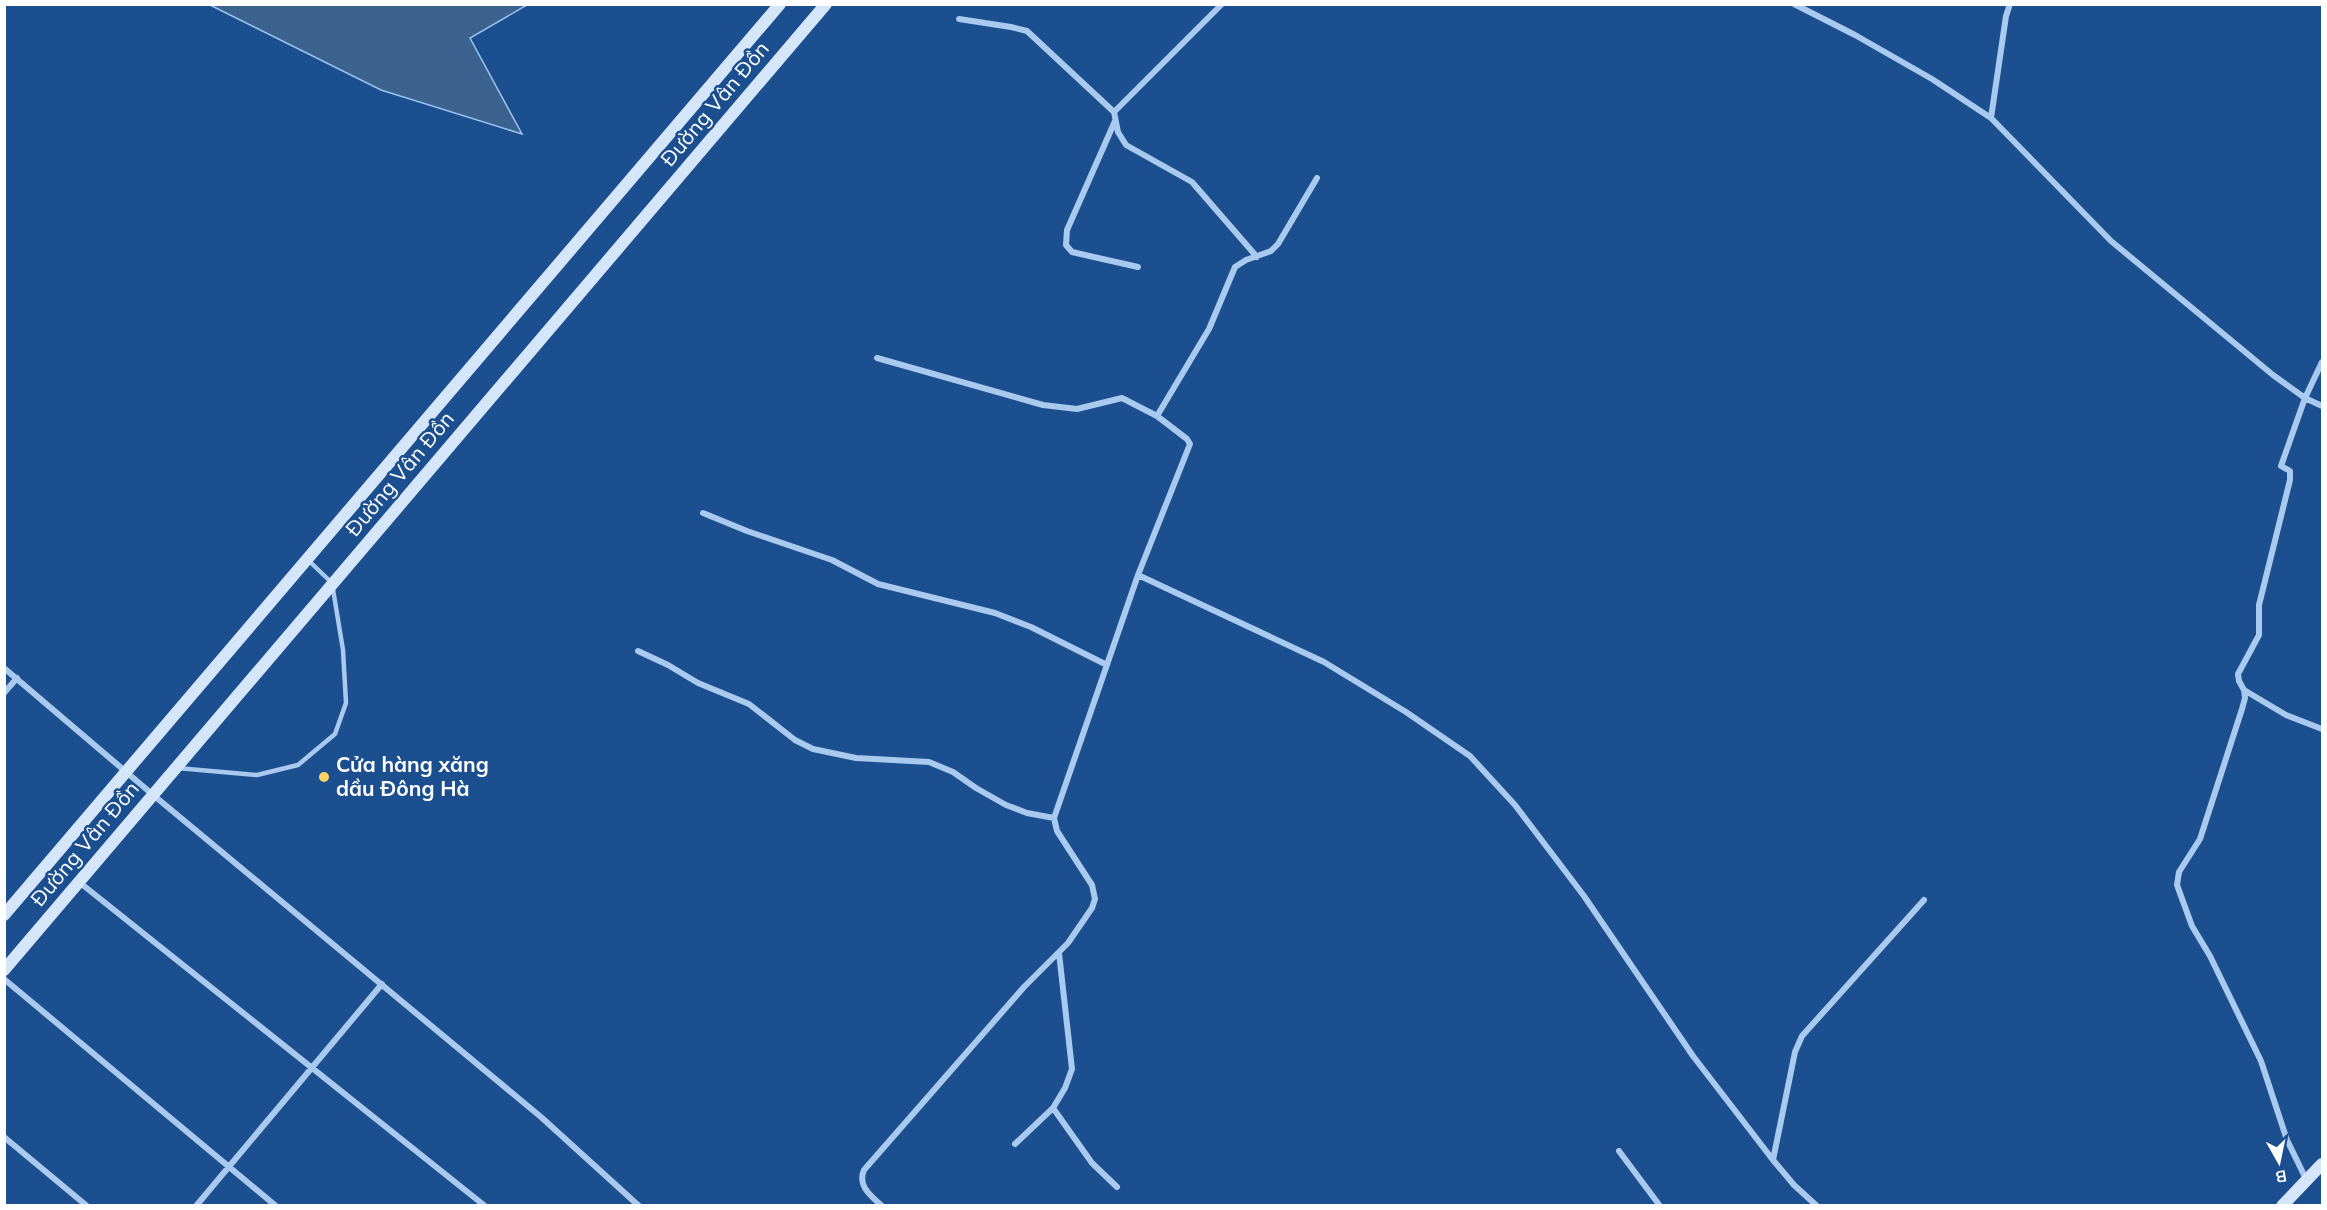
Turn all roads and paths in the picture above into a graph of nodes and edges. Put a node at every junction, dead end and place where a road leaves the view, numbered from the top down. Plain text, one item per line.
1 (780, 4) edge
2 (826, 4) edge
3 (1222, 4) edge
4 (1794, 4) edge
5 (2010, 4) edge
6 (959, 20) dead end
7 (1114, 112) junction
8 (1991, 118) junction
9 (1115, 121) junction
10 (1317, 178) dead end
11 (1257, 257) junction
12 (1138, 267) dead end
13 (877, 358) dead end
14 (2322, 362) edge
15 (2304, 398) junction
16 (2322, 405) edge
17 (1157, 416) junction
18 (703, 513) dead end
19 (307, 559) junction
20 (1138, 575) junction
21 (332, 583) junction
22 (638, 651) dead end
23 (1107, 665) junction
24 (4, 668) edge
25 (17, 678) junction
26 (2244, 690) junction
27 (4, 693) edge
28 (2322, 729) edge
29 (175, 768) junction
30 (126, 772) junction
31 (152, 794) junction
32 (1054, 818) junction
33 (78, 882) junction
34 (1924, 900) dead end
35 (4, 915) edge
36 (1059, 953) junction
37 (4, 970) edge
38 (4, 980) edge
39 (382, 984) junction
40 (311, 1069) junction
41 (1053, 1108) junction
42 (4, 1137) edge
43 (1016, 1144) dead end
44 (1619, 1151) dead end
45 (1773, 1160) junction
46 (2322, 1164) edge
47 (229, 1166) junction
48 (2307, 1181) junction
49 (1118, 1187) dead end
50 (87, 1206) edge
51 (196, 1206) edge
52 (276, 1206) edge
53 (485, 1206) edge
54 (639, 1206) edge
55 (882, 1206) edge
56 (1660, 1206) edge
57 (1817, 1206) edge
58 (2282, 1206) edge

1 - 19 main road, Đường Vân Đồn
2 - 21 main road, Đường Vân Đồn
3 - 7 street
4 - 8 street
5 - 8 street
6 - 7 street
7 - 9 street
8 - 15 street
9 - 11 street
9 - 12 street
10 - 11 street
11 - 17 street
13 - 17 street
14 - 15 street
15 - 16 street
15 - 26 street
17 - 20 street
18 - 23 street
19 - 21 lane
19 - 30 main road, Đường Vân Đồn
20 - 23 street
20 - 45 street
21 - 29 main road, Đường Vân Đồn
21 - 29 lane
22 - 32 street
23 - 32 street
24 - 25 street
25 - 27 street
25 - 30 street
26 - 28 street
26 - 48 street
29 - 31 main road, Đường Vân Đồn
30 - 31 street
30 - 35 main road, Đường Vân Đồn
31 - 33 main road, Đường Vân Đồn
31 - 39 street
32 - 36 street
33 - 37 main road, Đường Vân Đồn
33 - 40 street
34 - 45 street
36 - 41 street
36 - 55 street
38 - 47 street
39 - 40 street
39 - 54 street
40 - 47 street
40 - 53 street
41 - 43 street
41 - 49 street
42 - 50 street
44 - 56 street
45 - 57 street
46 - 48 main road
47 - 51 street
47 - 52 street
48 - 58 main road

